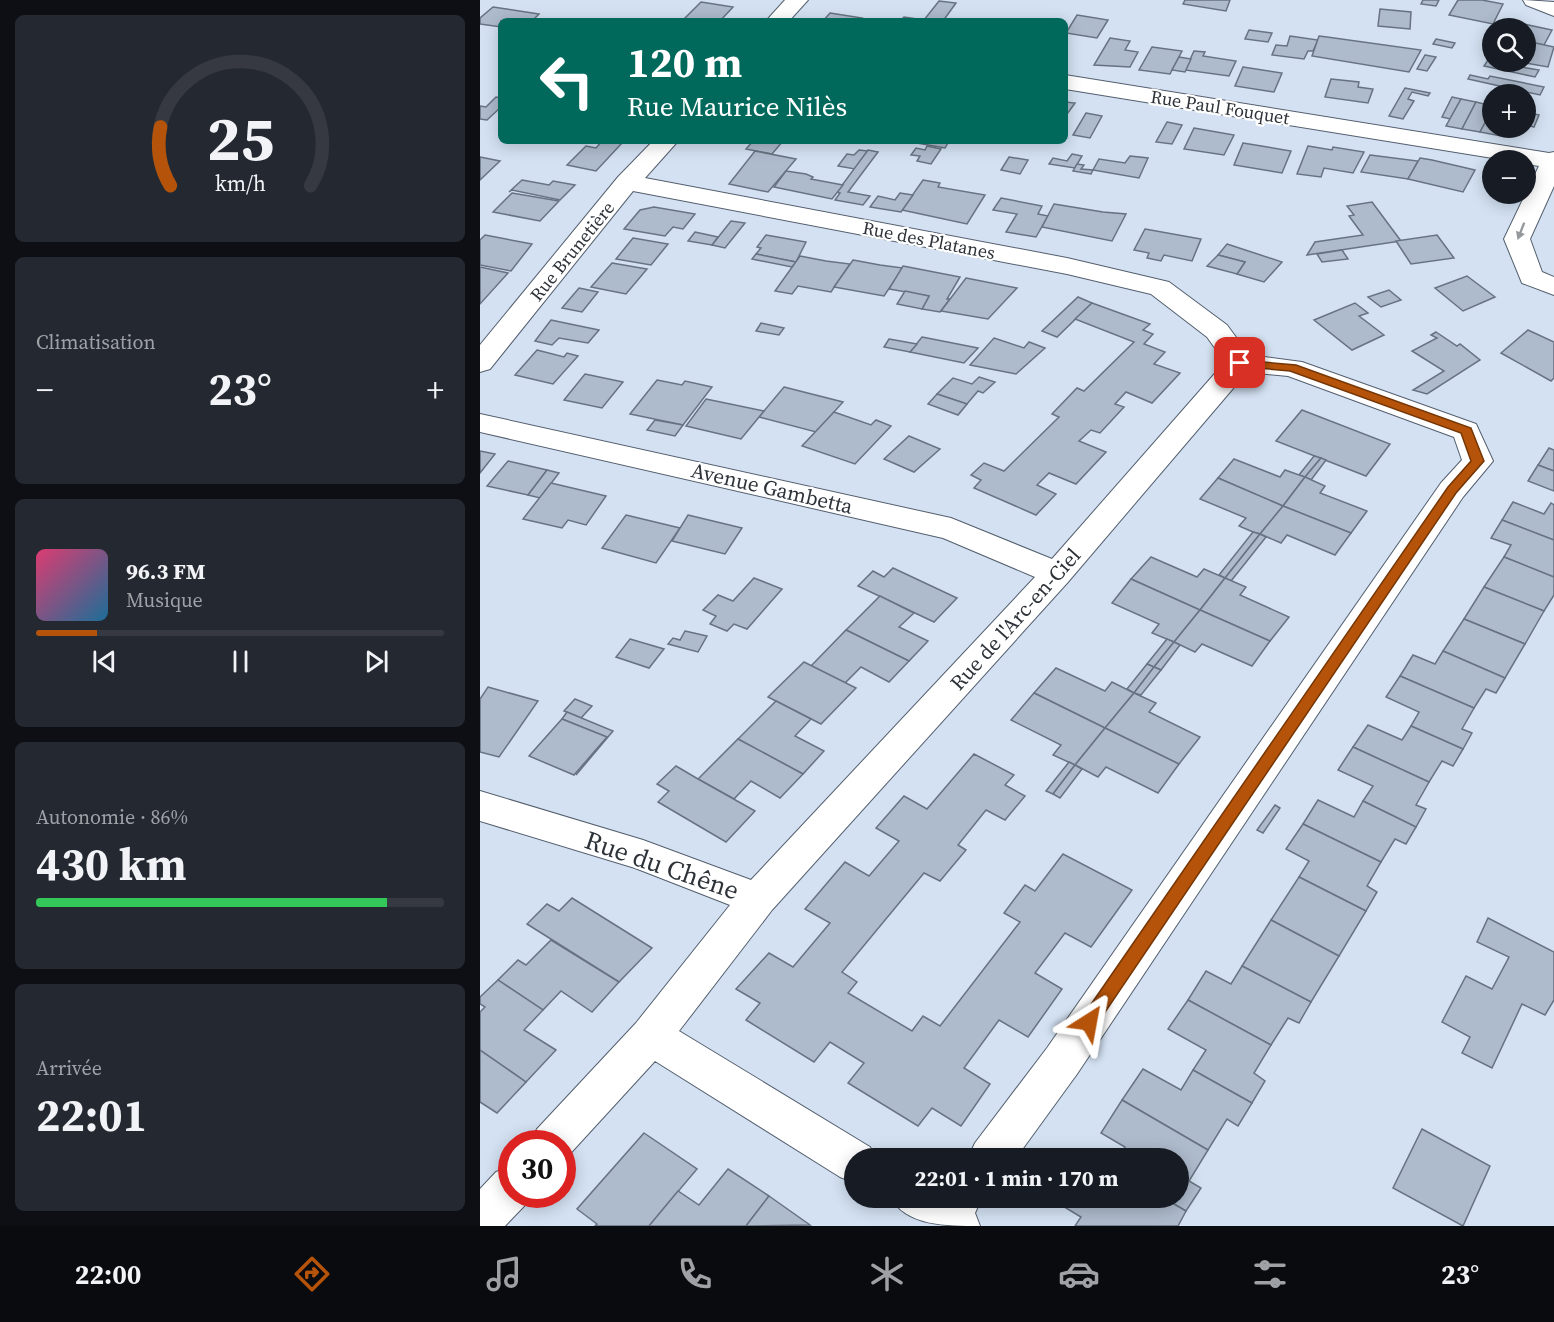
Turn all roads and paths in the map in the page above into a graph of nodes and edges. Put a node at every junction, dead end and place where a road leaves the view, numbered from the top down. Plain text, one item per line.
1 (797, 0) edge
2 (1534, 0) edge
3 (1554, 9) edge
4 (780, 18) edge
5 (1068, 82) edge
6 (663, 144) edge
7 (1554, 160) edge
8 (627, 183) junction
9 (1554, 287) edge
10 (480, 363) edge
11 (1240, 363) junction
12 (480, 423) edge
13 (1057, 574) junction
14 (480, 806) edge
15 (758, 899) junction
16 (651, 1036) junction
17 (564, 1130) edge
18 (997, 1148) edge
19 (844, 1155) edge
20 (498, 1202) edge
21 (480, 1221) edge

1 - 4 street
2 - 3 street
5 - 7 street, Rue Paul Fouquet
6 - 8 street, Rue Brunetière
7 -> 9 street
8 - 10 street, Rue Brunetière
8 - 11 street, Rue des Platanes
11 - 13 street, Rue de l'Arc-en-Ciel
11 - 18 street
12 - 13 street, Avenue Gambetta
13 - 15 street, Rue de l'Arc-en-Ciel
14 - 15 street, Rue du Chêne
15 - 16 street, Rue du Chêne
16 - 17 street, Rue du Chêne
16 - 19 street
20 - 21 street

